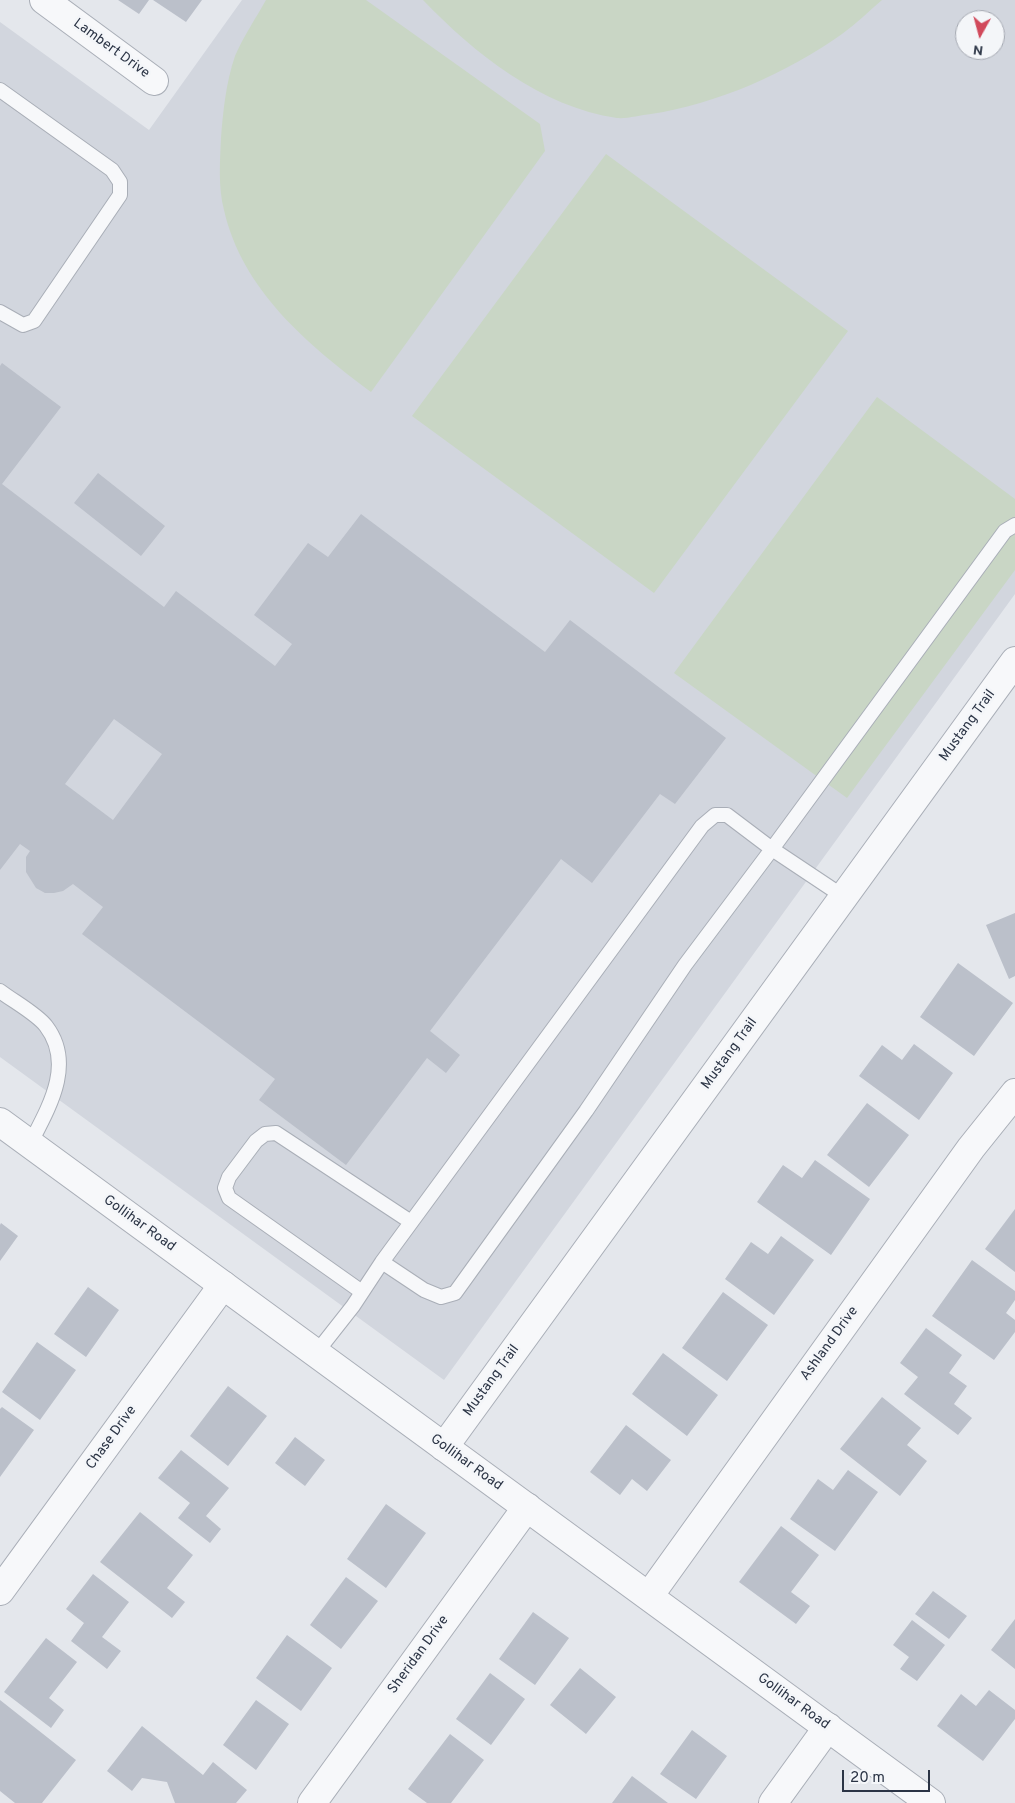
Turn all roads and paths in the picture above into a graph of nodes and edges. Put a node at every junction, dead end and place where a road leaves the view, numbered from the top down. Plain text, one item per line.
1 (44, 0) edge
2 (154, 81) dead end
3 (0, 90) edge
4 (0, 312) edge
5 (1015, 525) edge
6 (1015, 660) edge
7 (772, 849) junction
8 (844, 897) junction
9 (0, 991) edge
10 (1015, 1093) edge
11 (0, 1122) edge
12 (30, 1144) junction
13 (412, 1222) junction
14 (382, 1262) junction
15 (223, 1285) junction
16 (362, 1292) junction
17 (316, 1353) junction
18 (444, 1447) junction
19 (526, 1507) junction
20 (0, 1591) edge
21 (649, 1596) junction
22 (828, 1727) junction
23 (312, 1803) edge
24 (773, 1803) edge
25 (931, 1803) edge

1 - 2 street, Lambert Drive
3 - 4 lane
5 - 7 lane
6 - 8 street, Mustang Trail
7 - 8 lane
7 - 13 lane
7 - 14 lane
8 - 18 street, Mustang Trail
9 - 12 lane
10 - 21 street, Ashland Drive
11 - 12 street, Gollihar Road
12 - 15 street, Gollihar Road
13 - 14 lane
13 - 16 lane
14 - 16 lane
15 - 17 street, Gollihar Road
15 - 20 street, Chase Drive
16 - 17 lane
17 - 18 street, Gollihar Road
18 - 19 street, Gollihar Road
19 - 21 street, Gollihar Road
19 - 23 street, Sheridan Drive
21 - 22 street, Gollihar Road
22 - 24 street
22 - 25 street, Gollihar Road

